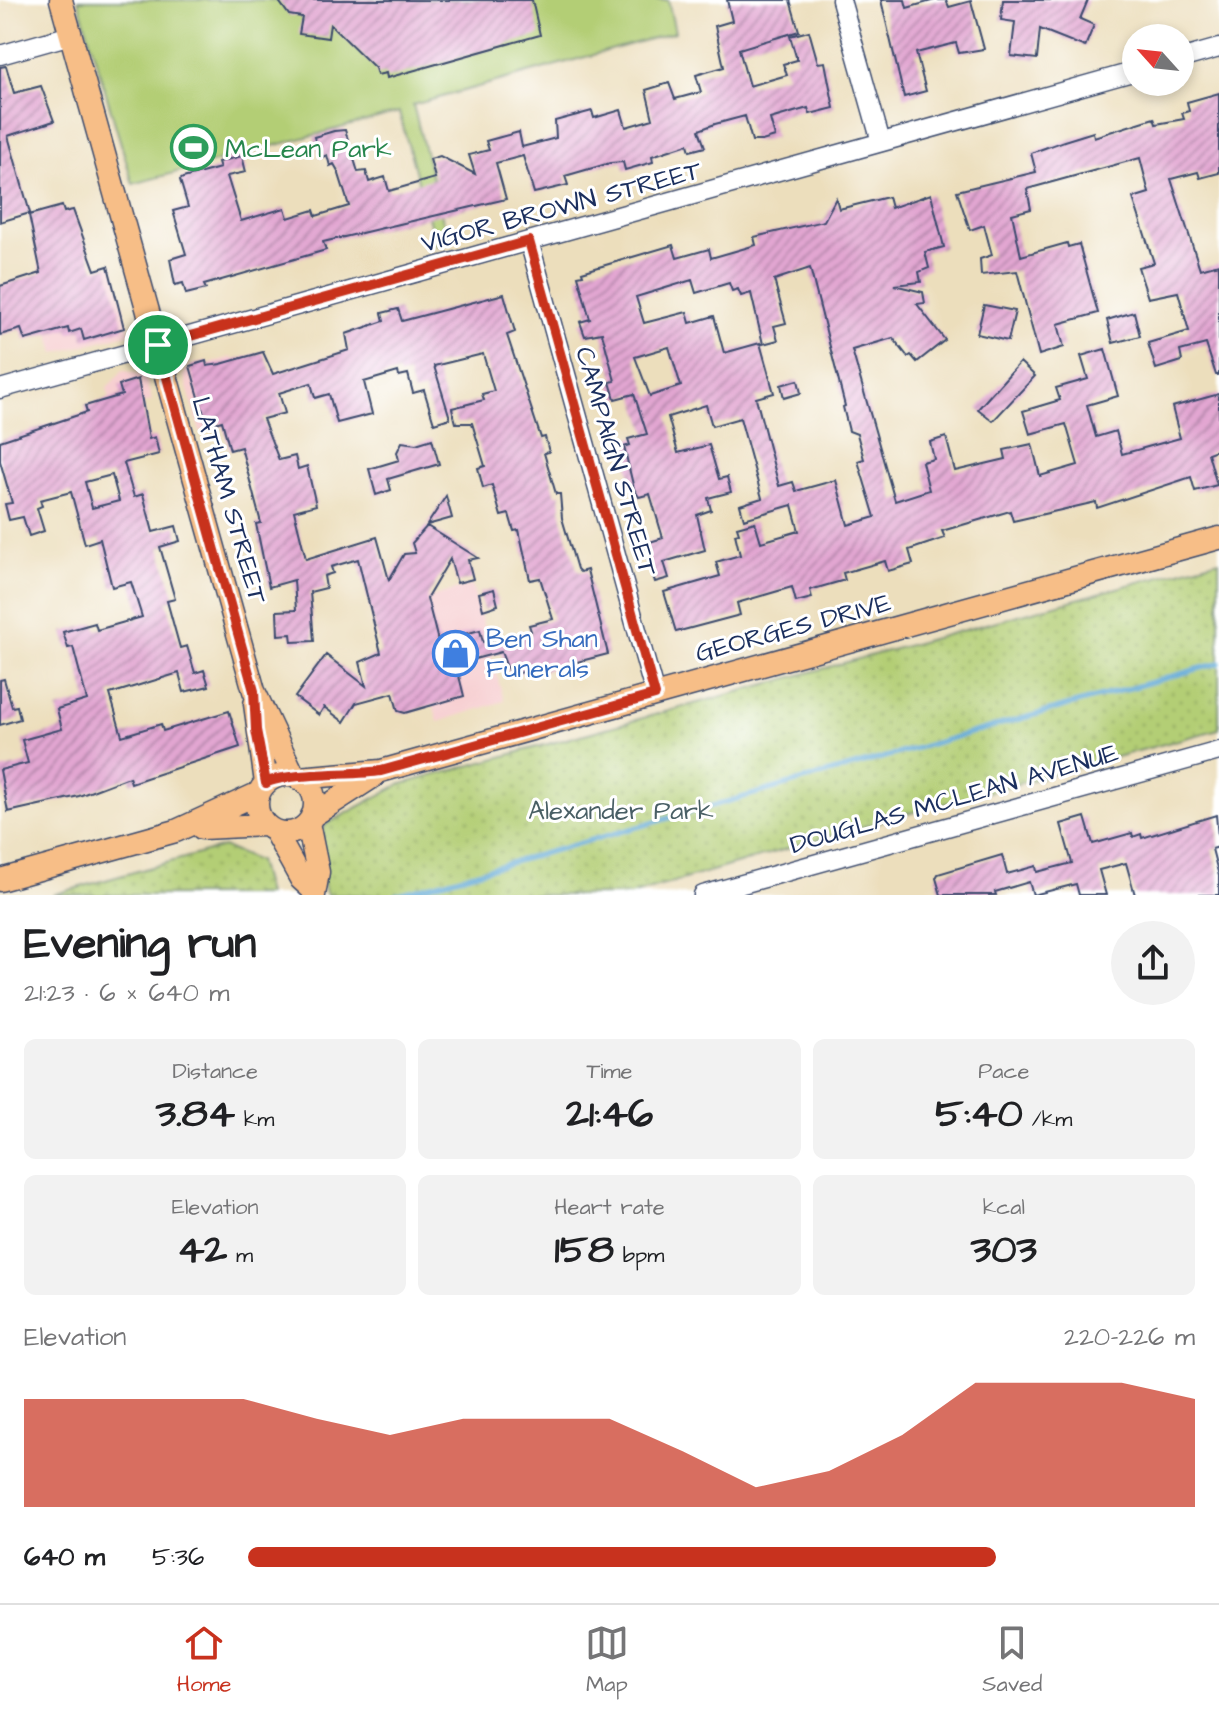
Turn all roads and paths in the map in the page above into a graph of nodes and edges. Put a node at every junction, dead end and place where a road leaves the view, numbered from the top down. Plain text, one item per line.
1 (61, 0) edge
2 (841, 0) edge
3 (71, 35) junction
4 (1219, 48) edge
5 (0, 55) edge
6 (1194, 55) edge
7 (1122, 75) edge
8 (881, 142) junction
9 (529, 241) junction
10 (158, 345) junction
11 (0, 389) edge
12 (1219, 538) edge
13 (254, 691) junction
14 (655, 695) junction
15 (1219, 751) edge
16 (381, 771) junction
17 (296, 777) junction
18 (262, 788) junction
19 (310, 819) junction
20 (270, 828) junction
21 (176, 831) junction
22 (0, 880) edge
23 (314, 892) edge
24 (703, 895) edge

1 - 3 main road, LATHAM STREET
2 - 8 street
3 - 5 street
3 - 10 main road, LATHAM STREET
4 - 6 street
7 - 8 street, VIGOR BROWN STREET
8 - 9 street, VIGOR BROWN STREET
9 - 10 street, VIGOR BROWN STREET
9 - 14 street, CAMPAIGN STREET
10 - 11 street, VIGOR BROWN STREET
10 - 13 main road, LATHAM STREET
12 - 14 main road, GEORGES DRIVE
13 - 17 main road, LATHAM STREET
13 - 18 main road, LATHAM STREET
14 - 16 main road, GEORGES DRIVE
15 - 24 street, DOUGLAS MCLEAN AVENUE
16 - 17 main road, GEORGES DRIVE
16 - 19 main road, GEORGES DRIVE
17 - 18 main road
17 - 19 main road
18 - 20 main road
18 - 21 main road
19 - 20 main road
19 - 23 main road
20 - 21 main road
20 - 23 main road
21 - 22 main road

